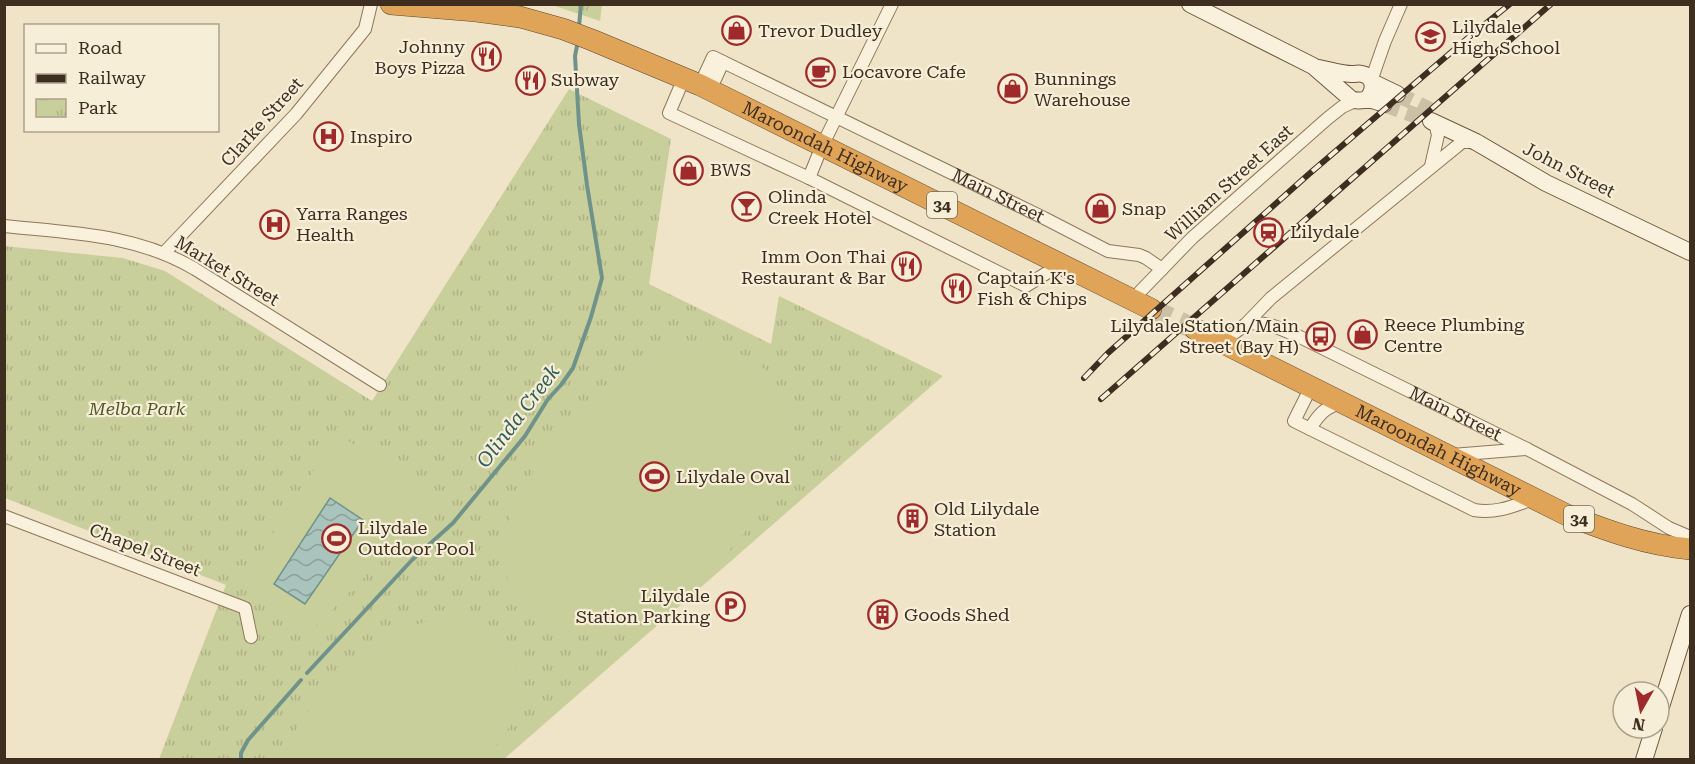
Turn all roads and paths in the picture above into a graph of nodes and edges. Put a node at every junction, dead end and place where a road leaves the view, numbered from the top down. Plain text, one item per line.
1 (371, 4) edge
2 (391, 4) edge
3 (892, 4) edge
4 (1190, 4) edge
5 (1401, 4) edge
6 (424, 6) edge
7 (1313, 66) junction
8 (1363, 78) junction
9 (698, 84) junction
10 (1356, 99) junction
11 (836, 118) junction
12 (1435, 120) joint
13 (1476, 142) junction
14 (822, 146) junction
15 (1431, 167) junction
16 (808, 178) junction
17 (4, 225) edge
18 (1690, 252) edge
19 (164, 253) junction
20 (1061, 264) junction
21 (1162, 269) junction
22 (1142, 304) joint
23 (1245, 325) junction
24 (1195, 329) tunnel mouth
25 (1222, 342) junction
26 (380, 385) dead end
27 (1311, 387) junction
28 (1343, 402) junction
29 (1310, 429) junction
30 (1527, 449) junction
31 (1448, 455) junction
32 (1533, 499) junction
33 (6, 521) edge
34 (1690, 529) edge
35 (1675, 531) junction
36 (1626, 536) junction
37 (1690, 537) edge
38 (1690, 549) edge
39 (1690, 614) edge
40 (251, 637) dead end
41 (1669, 680) edge
42 (1650, 740) edge
43 (1644, 759) edge

1 - 19 street, Clarke Street
2 - 6 highway, 34
3 - 11 street
4 - 7 main road
5 - 8 street
6 - 9 highway, Maroondah Highway / 34
7 - 8 main road
7 - 10 main road
8 - 10 main road
8 - 10 main road
8 - 10 main road
9 - 11 street, Main Street
9 - 14 highway, Maroondah Highway / 34
9 - 16 street
10 - 21 street, William Street East
11 - 14 street
11 - 21 street, Main Street
12 - 13 main road, John Street
12 - 15 street
13 - 15 street
13 - 18 main road, John Street
14 - 16 street
14 - 20 highway, Maroondah Highway / 34
15 - 23 street
16 - 20 street
17 - 19 street, Market Street
19 - 26 street, Market Street
20 - 22 highway, Maroondah Highway / 34
21 - 22 street, William Street East
23 - 25 street
23 - 30 street, Main Street
24 - 25 highway, Maroondah Highway / 34
25 - 27 highway, Maroondah Highway / 34
27 - 28 highway, Maroondah Highway / 34
27 - 29 street
28 - 29 street
28 - 31 highway, Maroondah Highway / 34
29 - 32 street
30 - 31 street
30 - 35 street, Main Street
31 - 32 highway, Maroondah Highway / 34
32 - 36 highway, Maroondah Highway / 34
33 - 40 street, Chapel Street
34 - 35 street
35 - 36 street
35 - 37 street, Main Street
36 - 38 highway, Maroondah Highway / 34
39 - 41 main road
42 - 43 main road

